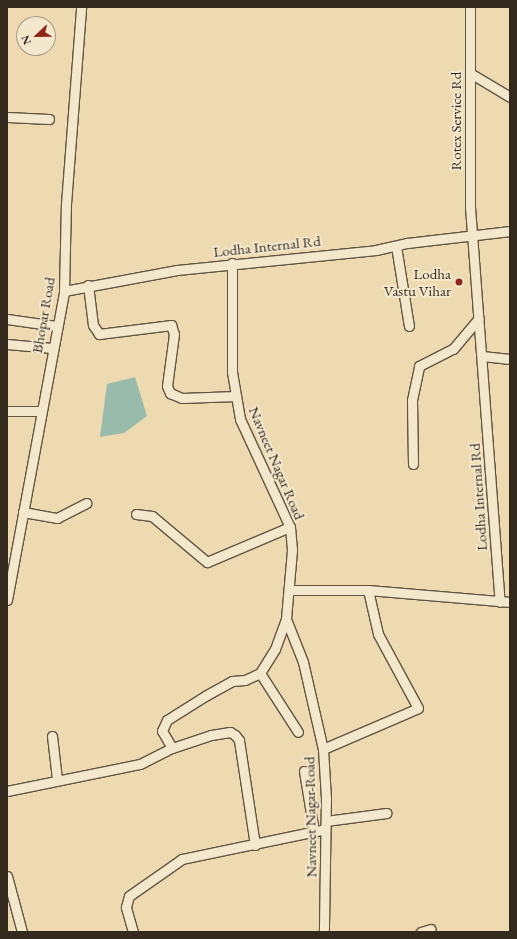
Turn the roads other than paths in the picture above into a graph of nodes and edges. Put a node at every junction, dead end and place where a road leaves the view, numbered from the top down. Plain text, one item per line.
1 (81, 7) edge
2 (470, 7) edge
3 (470, 73) junction
4 (510, 97) edge
5 (7, 117) edge
6 (49, 119) dead end
7 (510, 231) edge
8 (473, 235) junction
9 (396, 246) junction
10 (232, 263) junction
11 (88, 285) junction
12 (64, 291) junction
13 (479, 318) junction
14 (7, 320) edge
15 (58, 326) junction
16 (408, 326) dead end
17 (7, 344) edge
18 (52, 348) junction
19 (482, 356) junction
20 (510, 359) edge
21 (236, 396) junction
22 (7, 410) edge
23 (39, 411) junction
24 (413, 464) dead end
25 (86, 503) dead end
26 (23, 512) junction
27 (136, 514) dead end
28 (290, 527) junction
29 (12, 556) edge
30 (291, 590) junction
31 (368, 590) junction
32 (7, 600) edge
33 (500, 602) junction
34 (510, 602) edge
35 (286, 619) junction
36 (260, 673) junction
37 (298, 732) dead end
38 (52, 736) dead end
39 (172, 748) junction
40 (323, 749) junction
41 (304, 771) dead end
42 (57, 779) junction
43 (7, 791) edge
44 (386, 813) dead end
45 (326, 825) junction
46 (314, 832) junction
47 (255, 845) junction
48 (7, 876) edge
49 (431, 929) dead end
50 (22, 932) edge
51 (133, 932) edge
52 (324, 932) edge
53 (421, 932) edge

1 - 12 street, Bhopar Road
2 - 3 street, Rotex Service Rd
3 - 4 street
3 - 8 street, Rotex Service Rd
5 - 6 street
7 - 8 street, Lodha Internal Rd
8 - 9 street, Lodha Internal Rd
8 - 13 street, Lodha Internal Rd
9 - 10 street, Lodha Internal Rd
9 - 16 street
10 - 11 street, Lodha Internal Rd
10 - 21 street, Navneet Nagar Road
11 - 12 street, Lodha Internal Rd
11 - 21 street
12 - 15 street, Bhopar Road
13 - 19 street, Lodha Internal Rd
13 - 24 street
14 - 15 street
15 - 18 street, Bhopar Road
17 - 18 street
18 - 23 street, Bhopar Road
19 - 20 street
19 - 33 street, Lodha Internal Rd
21 - 28 street, Navneet Nagar Road
22 - 23 street
23 - 26 street, Bhopar Road
25 - 26 street
26 - 29 street, Bhopar Road
27 - 28 street
28 - 30 street, Navneet Nagar Road
29 - 32 street, Bhopar Road
30 - 31 street
30 - 35 street, Navneet Nagar Road
31 - 33 street
31 - 40 street
33 - 34 street
35 - 36 street
35 - 40 street, Navneet Nagar Road
36 - 37 street
36 - 39 street
38 - 42 street
39 - 42 street
39 - 47 street
40 - 45 street, Navneet Nagar Road
41 - 46 street
42 - 43 street
44 - 45 street
45 - 46 street
45 - 52 street, Navneet Nagar Road
46 - 47 street
47 - 51 street
48 - 50 street
49 - 53 street

